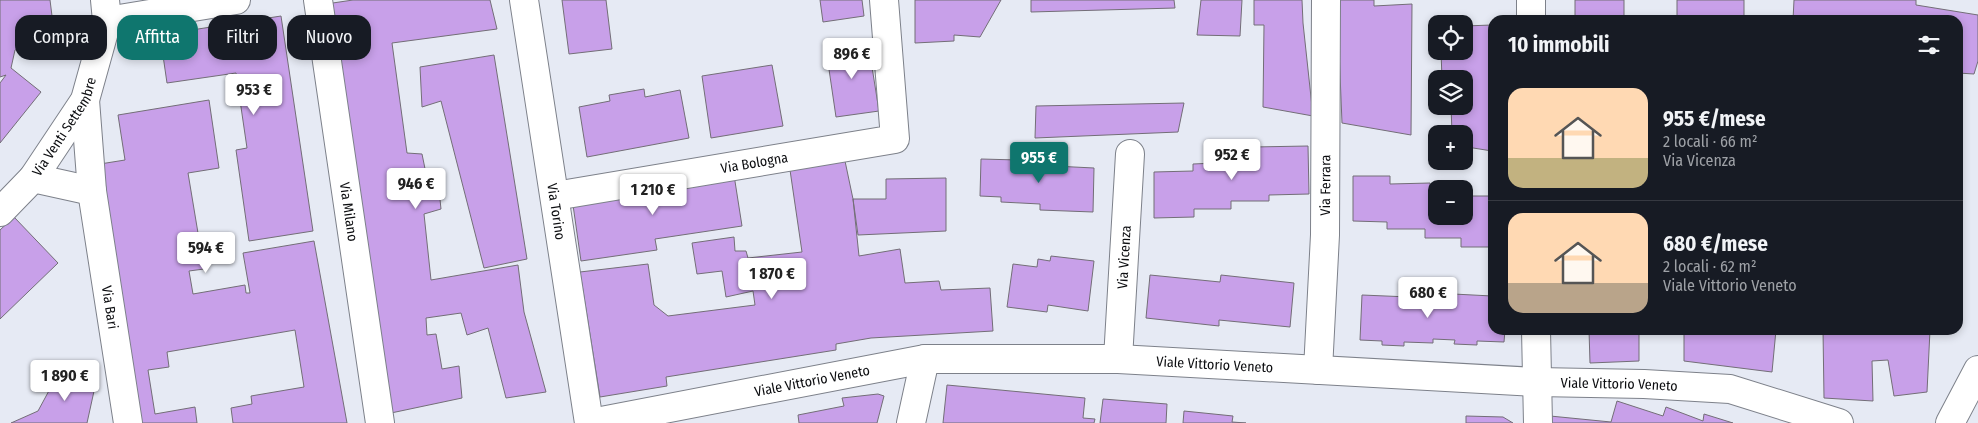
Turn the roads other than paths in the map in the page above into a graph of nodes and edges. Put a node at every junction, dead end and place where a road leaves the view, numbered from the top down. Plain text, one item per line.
1 (236, 0) edge
2 (318, 0) edge
3 (524, 0) edge
4 (884, 0) edge
5 (1326, 0) edge
6 (1530, 0) edge
7 (106, 10) edge
8 (1531, 15) edge
9 (85, 100) junction
10 (1130, 154) dead end
11 (33, 178) junction
12 (92, 192) junction
13 (555, 196) junction
14 (0, 212) edge
15 (1536, 335) edge
16 (925, 359) junction
17 (1118, 359) junction
18 (1318, 370) junction
19 (1978, 370) edge
20 (1538, 382) junction
21 (128, 423) edge
22 (380, 423) edge
23 (590, 423) edge
24 (911, 423) edge
25 (1538, 423) edge
26 (1839, 423) edge
27 (1950, 423) edge

1 - 7 street
2 - 22 street, Via Milano
3 - 13 street, Via Torino
4 - 13 street, Via Bologna
5 - 18 street, Via Ferrara
6 - 8 street
7 - 9 street, Via Venti Settembre
9 - 11 street, Via Venti Settembre
9 - 12 street, Via Bari
10 - 17 street, Via Vicenza
11 - 12 street
11 - 14 street, Via Venti Settembre
12 - 21 street, Via Bari
13 - 23 street, Via Torino
15 - 20 street
16 - 17 street, Viale Vittorio Veneto
16 - 23 street, Viale Vittorio Veneto
16 - 24 street
17 - 18 street, Viale Vittorio Veneto
18 - 20 street, Viale Vittorio Veneto
19 - 27 street
20 - 25 street
20 - 26 street, Viale Vittorio Veneto

